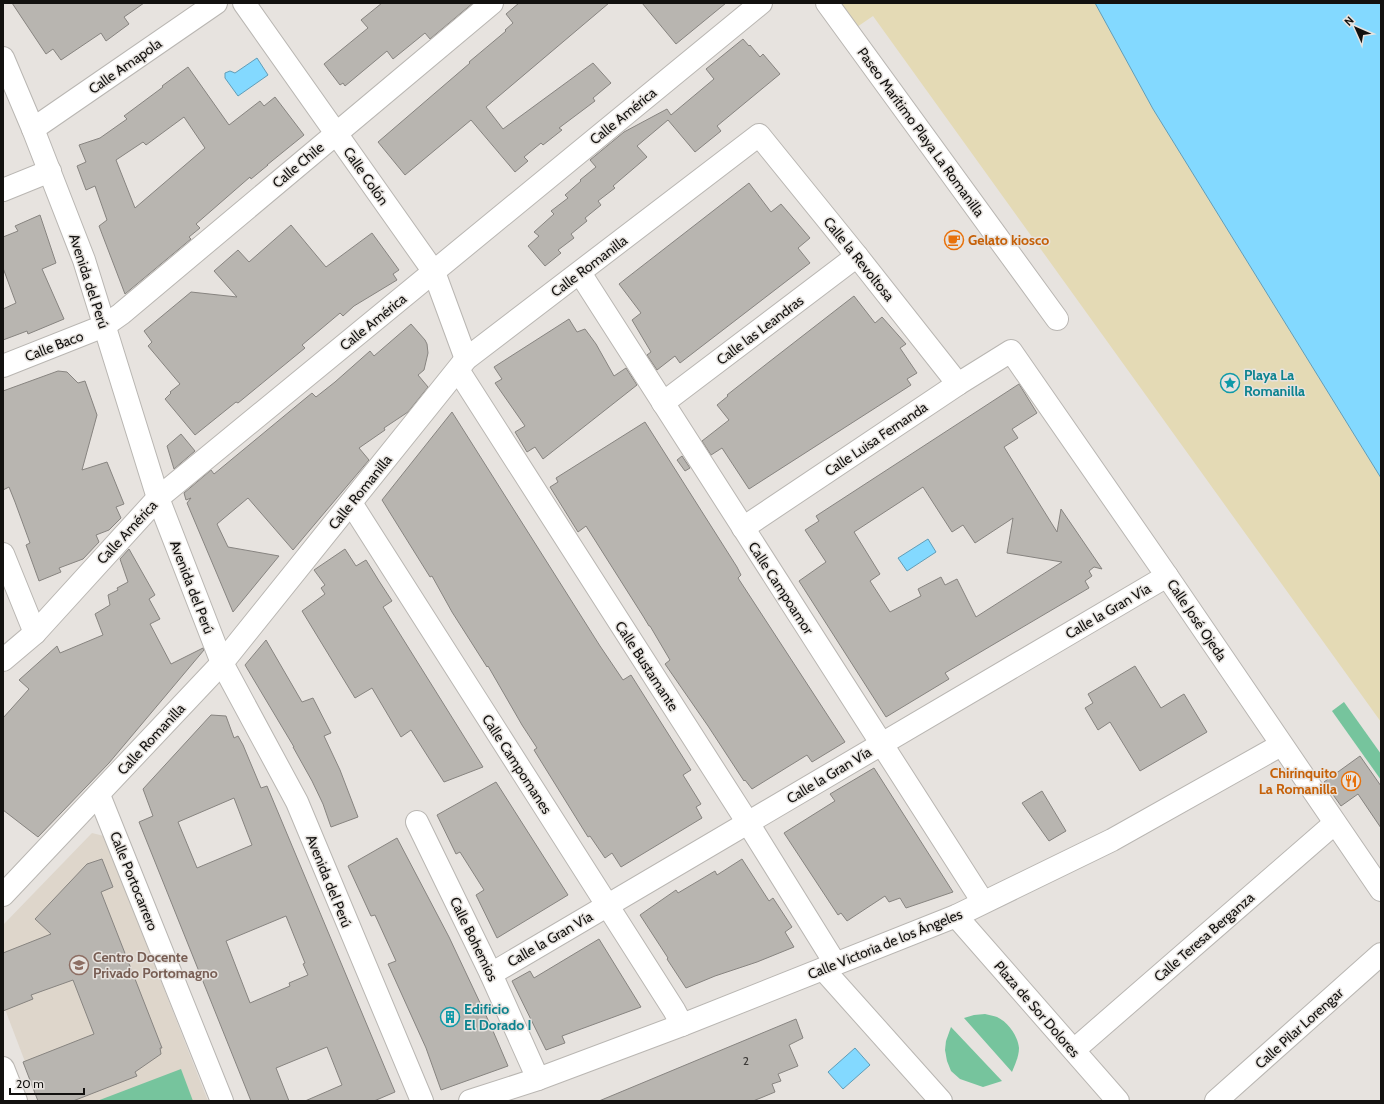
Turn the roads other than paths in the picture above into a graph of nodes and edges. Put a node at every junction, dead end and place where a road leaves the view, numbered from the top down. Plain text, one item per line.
1 (216, 3) edge
2 (244, 3) edge
3 (492, 3) edge
4 (761, 3) edge
5 (827, 3) edge
6 (3, 58) edge
7 (33, 129) junction
8 (336, 133) junction
9 (759, 134) joint
10 (50, 171) junction
11 (3, 190) edge
12 (857, 256) junction
13 (434, 272) junction
14 (580, 273) junction
15 (1057, 319) dead end
16 (104, 326) junction
17 (1011, 351) joint
18 (462, 365) junction
19 (3, 366) edge
20 (958, 384) junction
21 (663, 403) junction
22 (158, 498) junction
23 (351, 504) junction
24 (743, 528) junction
25 (3, 554) edge
26 (1167, 576) junction
27 (35, 633) junction
28 (3, 660) edge
29 (222, 663) junction
30 (882, 744) junction
31 (1281, 745) junction
32 (99, 795) junction
33 (417, 822) dead end
34 (748, 823) junction
35 (1335, 823) junction
36 (1381, 890) edge
37 (3, 895) edge
38 (983, 902) junction
39 (607, 905) junction
40 (956, 916) junction
41 (1381, 954) edge
42 (829, 966) junction
43 (491, 974) junction
44 (682, 1025) junction
45 (1074, 1050) junction
46 (3, 1068) edge
47 (538, 1079) junction
48 (16, 1101) edge
49 (222, 1101) edge
50 (422, 1101) edge
51 (470, 1101) edge
52 (941, 1101) edge
53 (1118, 1101) edge
54 (1216, 1101) edge

1 - 7 street, Calle Amapola
2 - 8 street, Calle Colón
3 - 8 street, Calle Chile
4 - 13 street, Calle América
5 - 15 street, Paseo Marítimo Playa La Romanilla
6 - 7 street, Avenida del Perú
7 - 10 street, Avenida del Perú
8 - 13 street, Calle Colón
8 - 16 street, Calle Chile
9 - 12 street, Calle la Revoltosa
9 - 14 street, Calle Romanilla
10 - 11 street
10 - 16 street, Avenida del Perú
12 - 20 street, Calle la Revoltosa
12 - 21 street, Calle las Leandras
13 - 18 street, Calle Colón
13 - 22 street, Calle América
14 - 18 street, Calle Romanilla
14 - 21 street, Calle Campoamor
16 - 19 street, Calle Baco
16 - 22 street, Avenida del Perú
17 - 20 street, Calle Luisa Fernanda
17 - 26 street, Calle José Ojeda
18 - 23 street, Calle Romanilla
18 - 34 street, Calle Bustamante
20 - 24 street, Calle Luisa Fernanda
21 - 24 street, Calle Campoamor
22 - 27 street, Calle América
22 - 29 street, Avenida del Perú
23 - 29 street, Calle Romanilla
23 - 39 street, Calle Campomanes
24 - 30 street, Calle Campoamor
25 - 27 street
26 - 30 street, Calle la Gran Vía
26 - 31 street, Calle José Ojeda
27 - 28 street, Calle América
29 - 32 street, Calle Romanilla
29 - 50 street, Avenida del Perú
30 - 34 street, Calle la Gran Vía
30 - 38 street, Calle Campoamor
31 - 35 street, Calle José Ojeda
31 - 38 street, Calle Victoria de los Ángeles
32 - 37 street, Calle Romanilla
32 - 49 street, Calle Portocarrero
33 - 43 street, Calle Bohemios
34 - 39 street, Calle la Gran Vía
34 - 42 street, Calle Bustamante
35 - 36 street, Calle José Ojeda
35 - 45 street, Calle Teresa Berganza
38 - 40 street, Calle Victoria de los Ángeles
39 - 43 street, Calle la Gran Vía
39 - 44 street, Calle Campomanes
40 - 42 street, Calle Victoria de los Ángeles
40 - 45 street, Plaza de Sor Dolores
41 - 54 street, Calle Pilar Lorengar
42 - 44 street, Calle Victoria de los Ángeles
42 - 52 street
43 - 47 street, Calle Bohemios
44 - 47 street, Calle Victoria de los Ángeles
45 - 53 street, Plaza de Sor Dolores
46 - 48 street
47 - 51 street, Calle Victoria de los Ángeles

